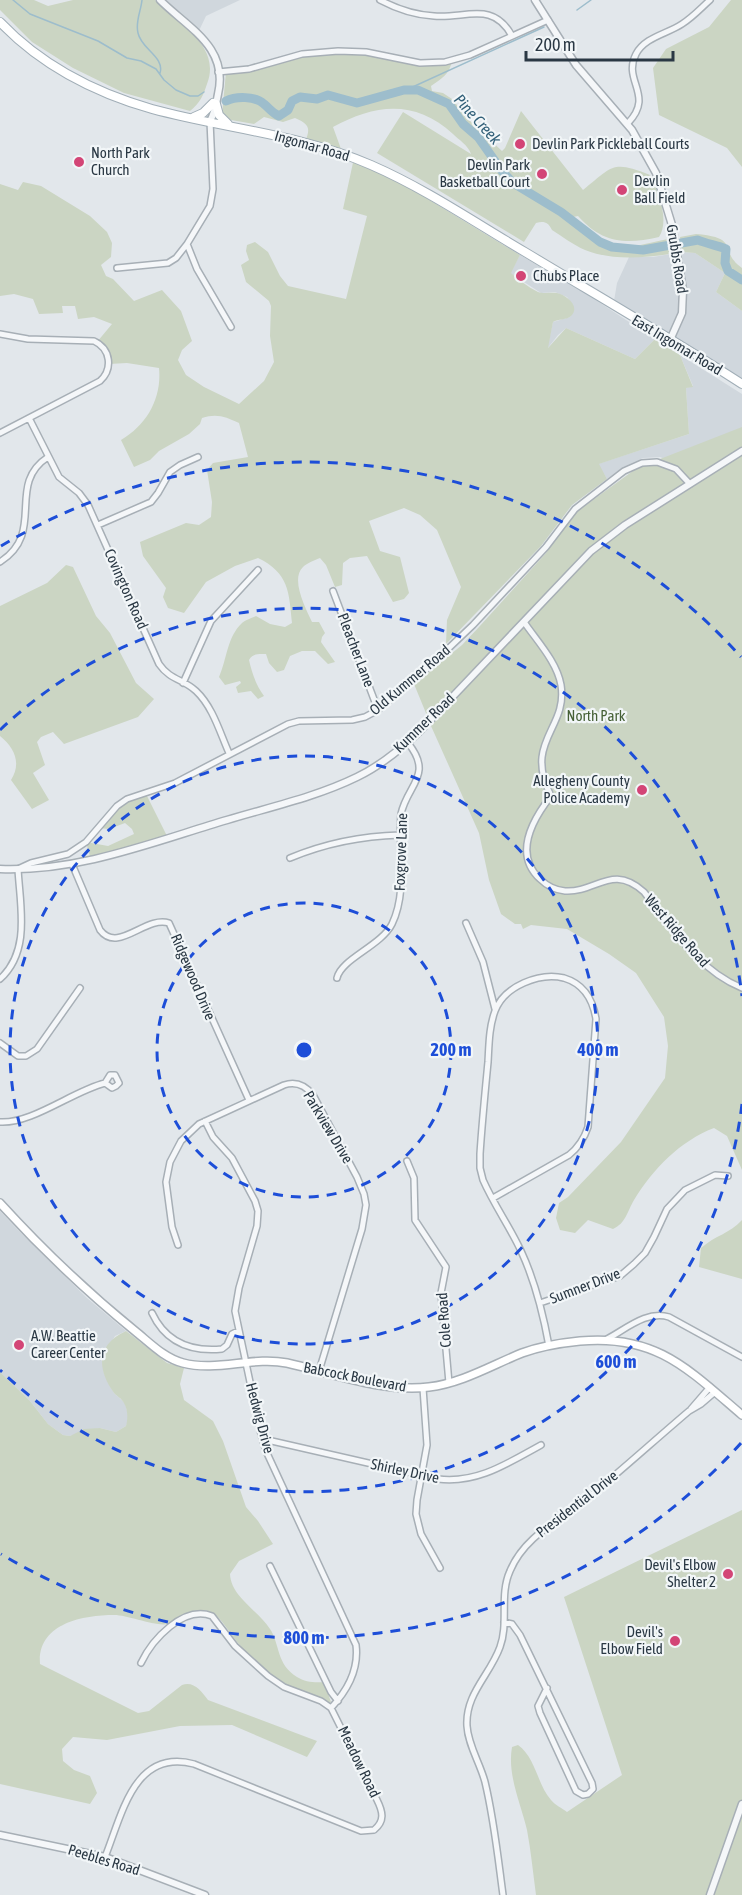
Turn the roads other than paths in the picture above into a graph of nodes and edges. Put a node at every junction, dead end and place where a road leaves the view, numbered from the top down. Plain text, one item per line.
1 (160, 0) edge
2 (380, 0) edge
3 (535, 0) edge
4 (710, 0) edge
5 (548, 20) junction
6 (0, 22) edge
7 (512, 36) junction
8 (218, 72) junction
9 (214, 103) junction
10 (193, 117) junction
11 (210, 121) junction
12 (628, 123) junction
13 (230, 125) junction
14 (187, 244) junction
15 (117, 268) dead end
16 (613, 305) joint
17 (231, 327) dead end
18 (0, 334) edge
19 (670, 340) junction
20 (742, 384) edge
21 (29, 418) junction
22 (0, 433) edge
23 (742, 451) edge
24 (48, 457) junction
25 (198, 457) dead end
26 (690, 484) junction
27 (98, 525) junction
28 (0, 562) edge
29 (258, 570) dead end
30 (333, 591) dead end
31 (524, 622) junction
32 (183, 683) junction
33 (378, 710) junction
34 (408, 743) junction
35 (230, 753) junction
36 (400, 835) junction
37 (291, 858) dead end
38 (72, 864) junction
39 (0, 869) edge
40 (18, 869) junction
41 (466, 923) dead end
42 (337, 978) dead end
43 (0, 979) edge
44 (80, 988) dead end
45 (742, 988) edge
46 (495, 1009) junction
47 (0, 1043) edge
48 (105, 1083) dead end
49 (249, 1101) junction
50 (205, 1121) junction
51 (0, 1122) edge
52 (407, 1161) dead end
53 (728, 1176) dead end
54 (493, 1198) junction
55 (0, 1203) edge
56 (178, 1245) dead end
57 (540, 1303) junction
58 (152, 1313) dead end
59 (238, 1331) junction
60 (607, 1339) junction
61 (549, 1346) junction
62 (742, 1357) edge
63 (246, 1362) junction
64 (319, 1371) junction
65 (449, 1383) junction
66 (423, 1388) junction
67 (712, 1390) junction
68 (742, 1414) edge
69 (263, 1439) junction
70 (541, 1445) dead end
71 (422, 1476) junction
72 (270, 1566) dead end
73 (440, 1568) dead end
74 (504, 1622) junction
75 (141, 1664) dead end
76 (547, 1688) junction
77 (338, 1701) junction
78 (331, 1708) junction
79 (742, 1804) edge
80 (0, 1835) edge
81 (105, 1857) junction
82 (197, 1894) edge
83 (205, 1895) edge
84 (503, 1895) edge
85 (710, 1895) edge

1 - 8 street
2 - 7 street
3 - 5 street, Grubbs Road
4 - 12 street
5 - 7 street
5 - 12 street, Grubbs Road
6 - 10 main road, Ingomar Road
7 - 8 street
8 - 9 street
9 - 10 main road
9 - 11 street
9 - 13 main road
10 - 11 main road, Ingomar Road
11 - 13 main road, Ingomar Road
11 - 14 street
12 - 19 street, Grubbs Road
13 - 16 main road, Ingomar Road
14 - 15 street
14 - 17 street
16 - 19 main road, East Ingomar Road
18 - 21 street
19 - 20 main road, East Ingomar Road
21 - 22 street
21 - 24 street, Covington Road
23 - 26 street, Kummer Road
24 - 27 street, Covington Road
24 - 28 street
25 - 27 street
26 - 31 street, Kummer Road
26 - 33 street, Old Kummer Road
27 - 32 street, Covington Road
29 - 32 street
30 - 33 street, Pleacher Lane
31 - 34 street, Kummer Road
31 - 45 street, West Ridge Road
32 - 35 street, Covington Road
33 - 35 street, Old Kummer Road
34 - 36 street, Foxgrove Lane
34 - 38 street, Kummer Road
35 - 40 street, Old Kummer Road
36 - 37 street
36 - 42 street, Foxgrove Lane
38 - 40 street, Kummer Road
38 - 49 street, Ridgewood Drive
39 - 40 street, Kummer Road
40 - 43 street
41 - 46 street
44 - 47 street
46 - 54 street
46 - 54 street
48 - 51 street
49 - 50 street, Parkview Drive
49 - 64 street, Parkview Drive
50 - 56 street, Parkview Drive
50 - 59 street, Hedwig Drive
52 - 65 street, Cole Road
53 - 57 street, Sumner Drive
54 - 57 street
55 - 63 main road, Babcock Boulevard
57 - 61 street
58 - 59 street
59 - 63 street, Hedwig Drive
60 - 61 main road, Babcock Boulevard
60 - 62 street
60 - 67 main road, Babcock Boulevard
61 - 65 main road, Babcock Boulevard
63 - 64 main road, Babcock Boulevard
63 - 69 street, Hedwig Drive
64 - 66 main road, Babcock Boulevard
65 - 66 main road, Babcock Boulevard
66 - 71 street
67 - 68 main road, Babcock Boulevard
67 - 74 street, Presidential Drive
69 - 71 street, Shirley Drive
69 - 77 street, Hedwig Drive
70 - 71 street, Shirley Drive
71 - 73 street
72 - 77 street
74 - 76 street
74 - 84 street, Presidential Drive
75 - 78 street, Meadow Road
76 - 76 street
77 - 78 street, Hedwig Drive
78 - 81 street, Meadow Road
79 - 85 street
80 - 81 street, Peebles Road
81 - 82 street, Peebles Road
82 - 83 street, Peebles Road

